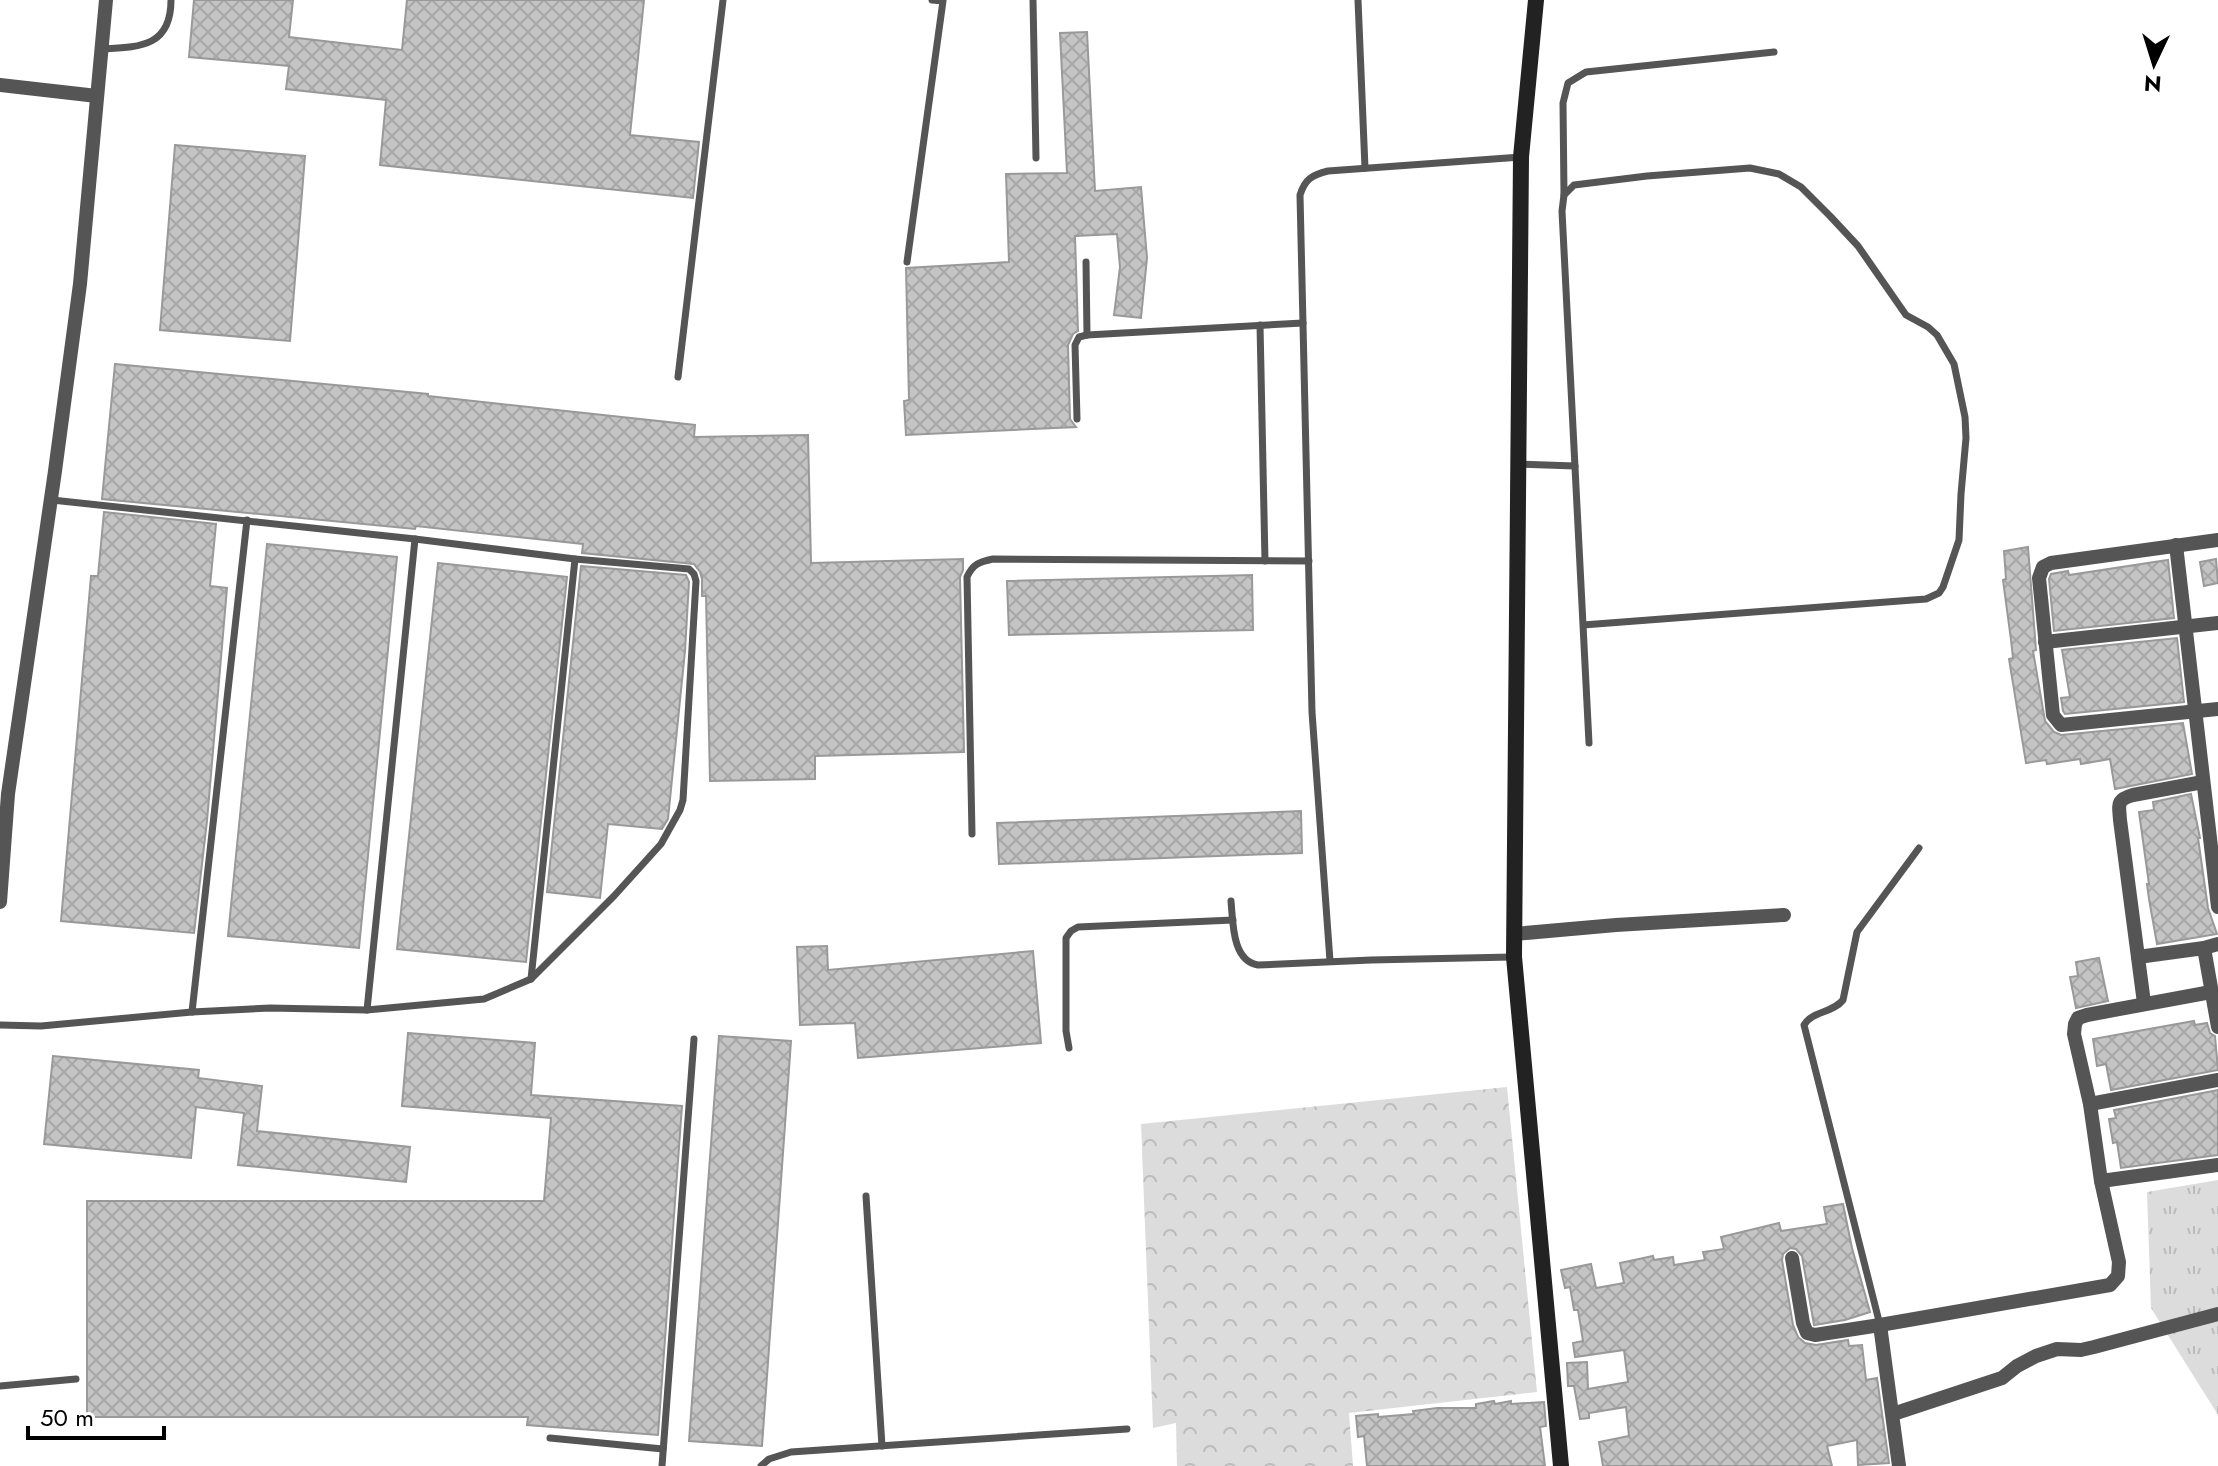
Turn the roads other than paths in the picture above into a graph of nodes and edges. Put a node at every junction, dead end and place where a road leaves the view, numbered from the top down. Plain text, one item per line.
1 (106, 0) edge
2 (171, 0) edge
3 (723, 0) edge
4 (932, 0) edge
5 (943, 0) edge
6 (1033, 0) edge
7 (1358, 0) edge
8 (1536, 0) edge
9 (101, 49) junction
10 (1774, 52) dead end
11 (0, 85) edge
12 (97, 96) junction
13 (1521, 157) junction
14 (1036, 158) dead end
15 (1365, 168) junction
16 (1564, 195) junction
17 (907, 262) dead end
18 (1086, 262) dead end
19 (1303, 323) junction
20 (1260, 325) junction
21 (1087, 335) junction
22 (678, 377) dead end
23 (1077, 419) dead end
24 (1520, 464) junction
25 (1575, 466) junction
26 (50, 500) junction
27 (247, 520) junction
28 (415, 539) junction
29 (2218, 540) edge
30 (2176, 545) junction
31 (575, 559) junction
32 (1265, 561) junction
33 (1309, 561) junction
34 (2218, 623) edge
35 (1583, 625) junction
36 (2187, 626) junction
37 (2045, 642) junction
38 (2218, 709) edge
39 (2196, 712) junction
40 (1589, 743) dead end
41 (2203, 782) junction
42 (972, 834) dead end
43 (1919, 848) dead end
44 (1231, 901) dead end
45 (0, 902) edge
46 (2218, 907) edge
47 (1784, 915) dead end
48 (1233, 920) junction
49 (1514, 934) junction
50 (2211, 946) edge
51 (1514, 957) junction
52 (2138, 957) junction
53 (1330, 961) junction
54 (531, 979) junction
55 (2211, 992) junction
56 (2144, 1003) junction
57 (367, 1010) junction
58 (192, 1012) junction
59 (0, 1025) edge
60 (2218, 1027) edge
61 (694, 1039) dead end
62 (1069, 1048) dead end
63 (2218, 1080) edge
64 (2090, 1104) junction
65 (2218, 1165) edge
66 (2101, 1181) junction
67 (866, 1196) dead end
68 (1792, 1258) dead end
69 (2218, 1314) edge
70 (1880, 1325) junction
71 (76, 1379) dead end
72 (0, 1386) edge
73 (1893, 1414) junction
74 (1127, 1429) dead end
75 (550, 1438) dead end
76 (882, 1446) junction
77 (663, 1449) junction
78 (662, 1466) edge
79 (761, 1466) edge
80 (1561, 1466) edge
81 (1899, 1466) edge

1 - 9 street
2 - 9 lane
3 - 22 lane
4 - 5 lane
5 - 17 lane
6 - 14 lane
7 - 15 lane
8 - 13 street
9 - 12 street
10 - 16 lane
11 - 12 street
12 - 26 street
13 - 15 lane
13 - 24 street
15 - 19 lane
16 - 25 lane
16 - 35 lane
18 - 21 lane
19 - 20 lane
19 - 33 lane
20 - 21 lane
20 - 32 lane
21 - 23 lane
24 - 25 lane
24 - 49 street
25 - 35 lane
26 - 27 lane
26 - 45 street
27 - 28 lane
27 - 58 lane
28 - 31 lane
28 - 57 lane
29 - 30 street
30 - 36 street
30 - 37 street
31 - 54 lane
31 - 54 lane
32 - 33 lane
32 - 42 lane
33 - 53 lane
34 - 36 street
35 - 40 lane
36 - 37 street
36 - 39 street
37 - 39 street
38 - 39 street
39 - 41 street
41 - 46 street
41 - 52 street
43 - 70 lane
44 - 48 lane
47 - 49 street
48 - 53 lane
48 - 62 lane
49 - 51 street
50 - 52 street
50 - 55 street
51 - 53 lane
51 - 80 street
52 - 56 street
54 - 57 lane
55 - 56 street
55 - 60 street
56 - 64 street
57 - 58 lane
58 - 59 lane
61 - 77 lane
63 - 64 street
64 - 66 street
65 - 66 street
66 - 70 street
67 - 76 lane
68 - 70 street
69 - 73 street
70 - 73 street
71 - 72 lane
73 - 81 street
74 - 76 lane
75 - 77 lane
76 - 79 lane
77 - 78 lane

